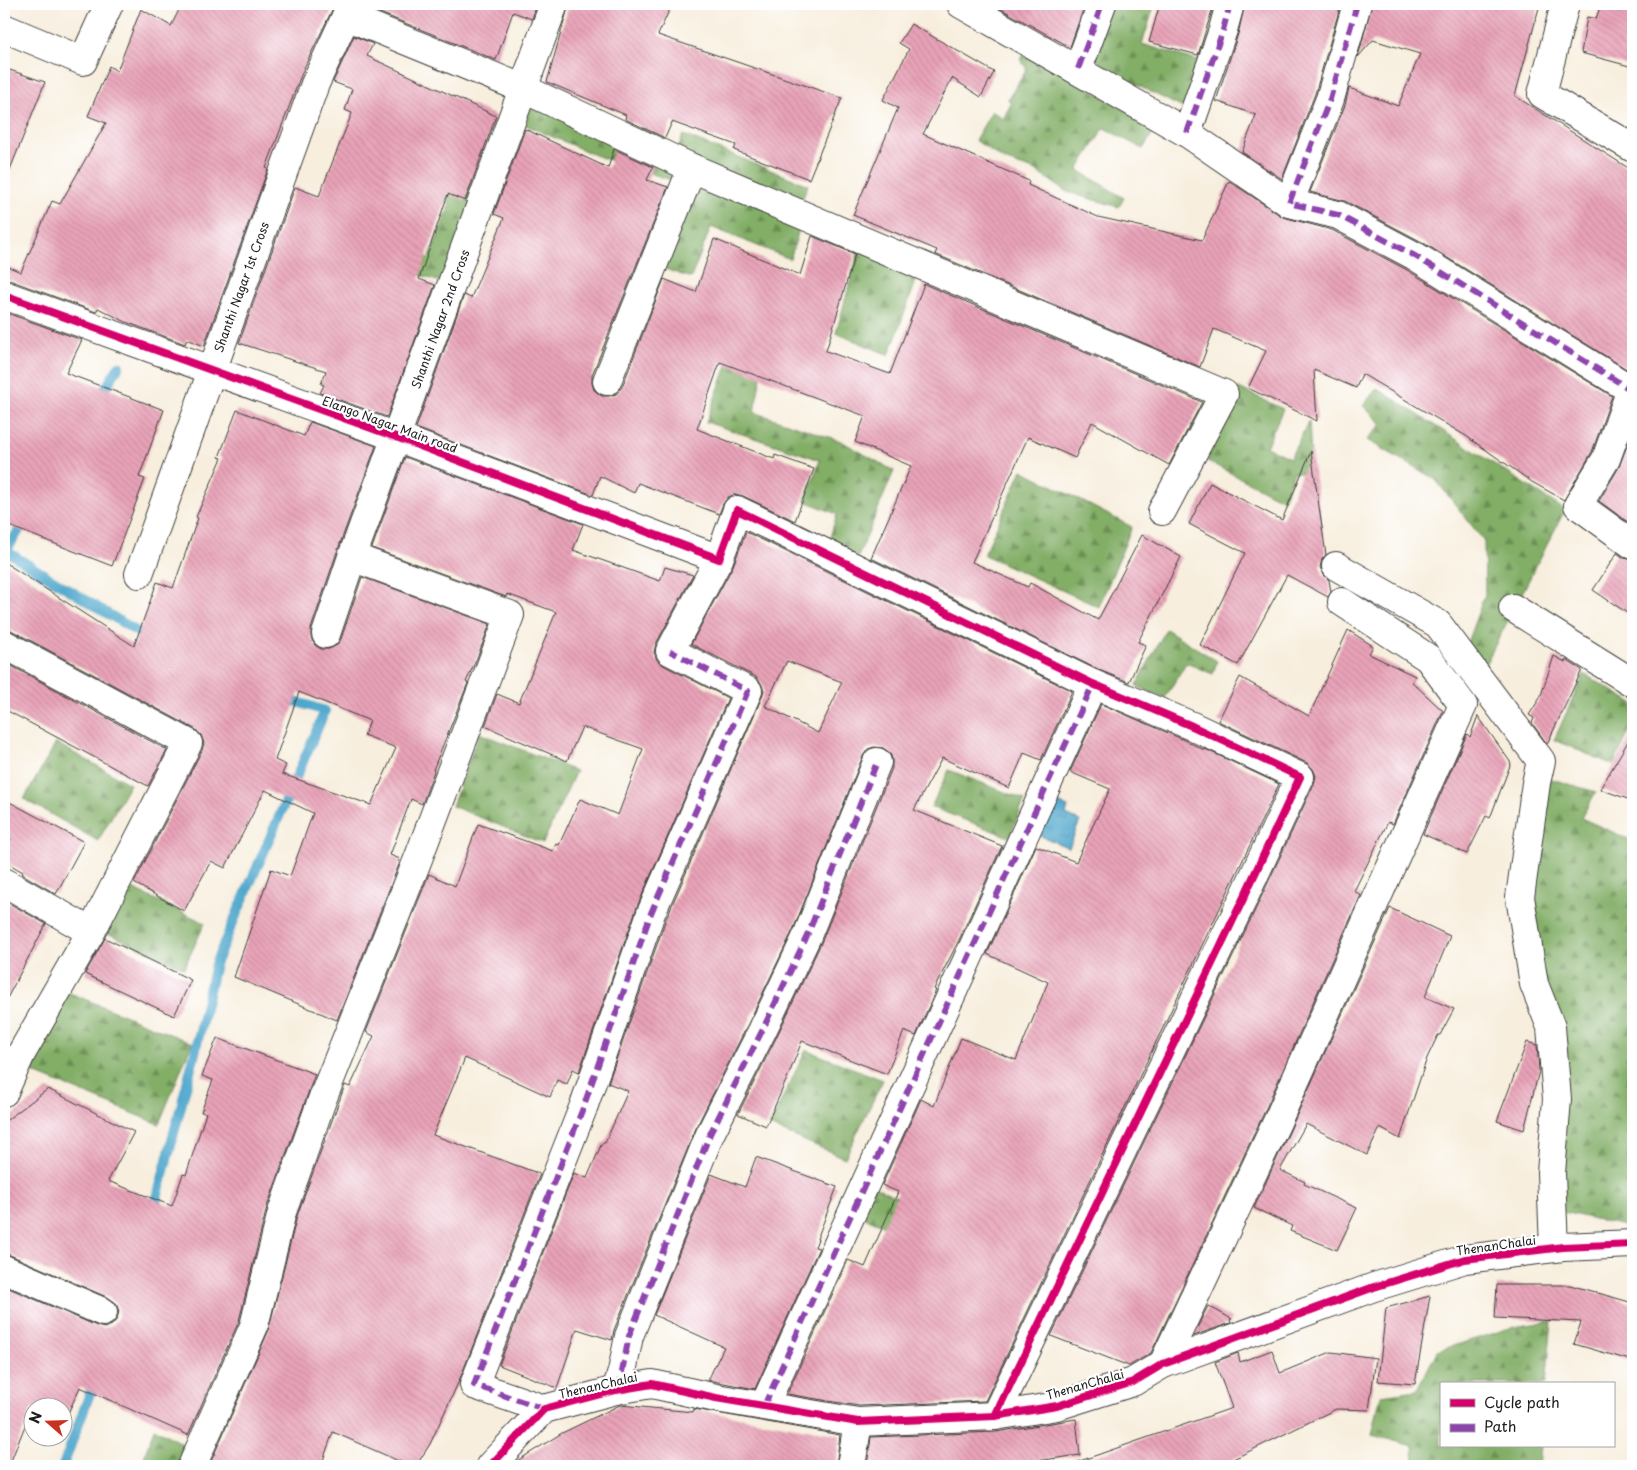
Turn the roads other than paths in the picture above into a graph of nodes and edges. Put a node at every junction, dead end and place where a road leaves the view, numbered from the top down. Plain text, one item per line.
1 (109, 4) edge
2 (554, 4) edge
3 (1102, 4) edge
4 (1230, 4) edge
5 (1357, 4) edge
6 (1565, 4) edge
7 (965, 5) edge
8 (349, 10) edge
9 (4, 28) edge
10 (1078, 69) junction
11 (524, 89) junction
12 (1187, 133) junction
13 (1633, 148) edge
14 (692, 168) junction
15 (1289, 203) junction
16 (4, 295) edge
17 (211, 371) junction
18 (608, 381) dead end
19 (1632, 388) edge
20 (396, 438) junction
21 (1162, 511) dead end
22 (1633, 545) edge
23 (352, 556) junction
24 (719, 559) junction
25 (1336, 566) dead end
26 (139, 574) dead end
27 (1342, 602) dead end
28 (1512, 608) dead end
29 (326, 634) dead end
30 (4, 644) edge
31 (1633, 683) edge
32 (1093, 684) junction
33 (877, 762) dead end
34 (4, 882) edge
35 (91, 932) junction
36 (4, 1092) edge
37 (1633, 1244) edge
38 (1554, 1248) junction
39 (4, 1269) edge
40 (103, 1312) dead end
41 (1163, 1364) junction
42 (616, 1390) junction
43 (764, 1406) junction
44 (544, 1409) junction
45 (995, 1416) junction
46 (858, 1422) junction
47 (192, 1466) edge
48 (490, 1466) edge
49 (851, 1466) edge

1 - 9 street
2 - 11 street, Shanthi Nagar 2nd Cross
3 - 10 street
4 - 12 street
5 - 15 street
6 - 13 street
7 - 10 street
8 - 11 street
8 - 17 street, Shanthi Nagar 1st Cross
10 - 12 street
11 - 14 street
11 - 20 street, Shanthi Nagar 2nd Cross
12 - 15 street
14 - 18 street
14 - 21 street
15 - 19 street
16 - 17 street, Elango Nagar Main road
17 - 20 street, Elango Nagar Main road
17 - 26 street, Shanthi Nagar 1st Cross
19 - 22 street
20 - 23 street, Shanthi Nagar 2nd Cross
20 - 24 street, Elango Nagar Main road
23 - 29 street, Shanthi Nagar 2nd Cross
23 - 47 street
24 - 32 street
24 - 44 street
25 - 38 street
27 - 41 street
28 - 31 street
30 - 35 street
32 - 43 street
32 - 45 street
33 - 42 street
34 - 35 street
35 - 36 street
37 - 38 street, ThenanChalai
38 - 41 street, ThenanChalai
39 - 40 street
41 - 45 street, ThenanChalai
42 - 43 street, ThenanChalai
42 - 44 street, ThenanChalai
43 - 46 street, ThenanChalai
44 - 48 street, ThenanChalai
45 - 46 street, ThenanChalai
46 - 49 street

